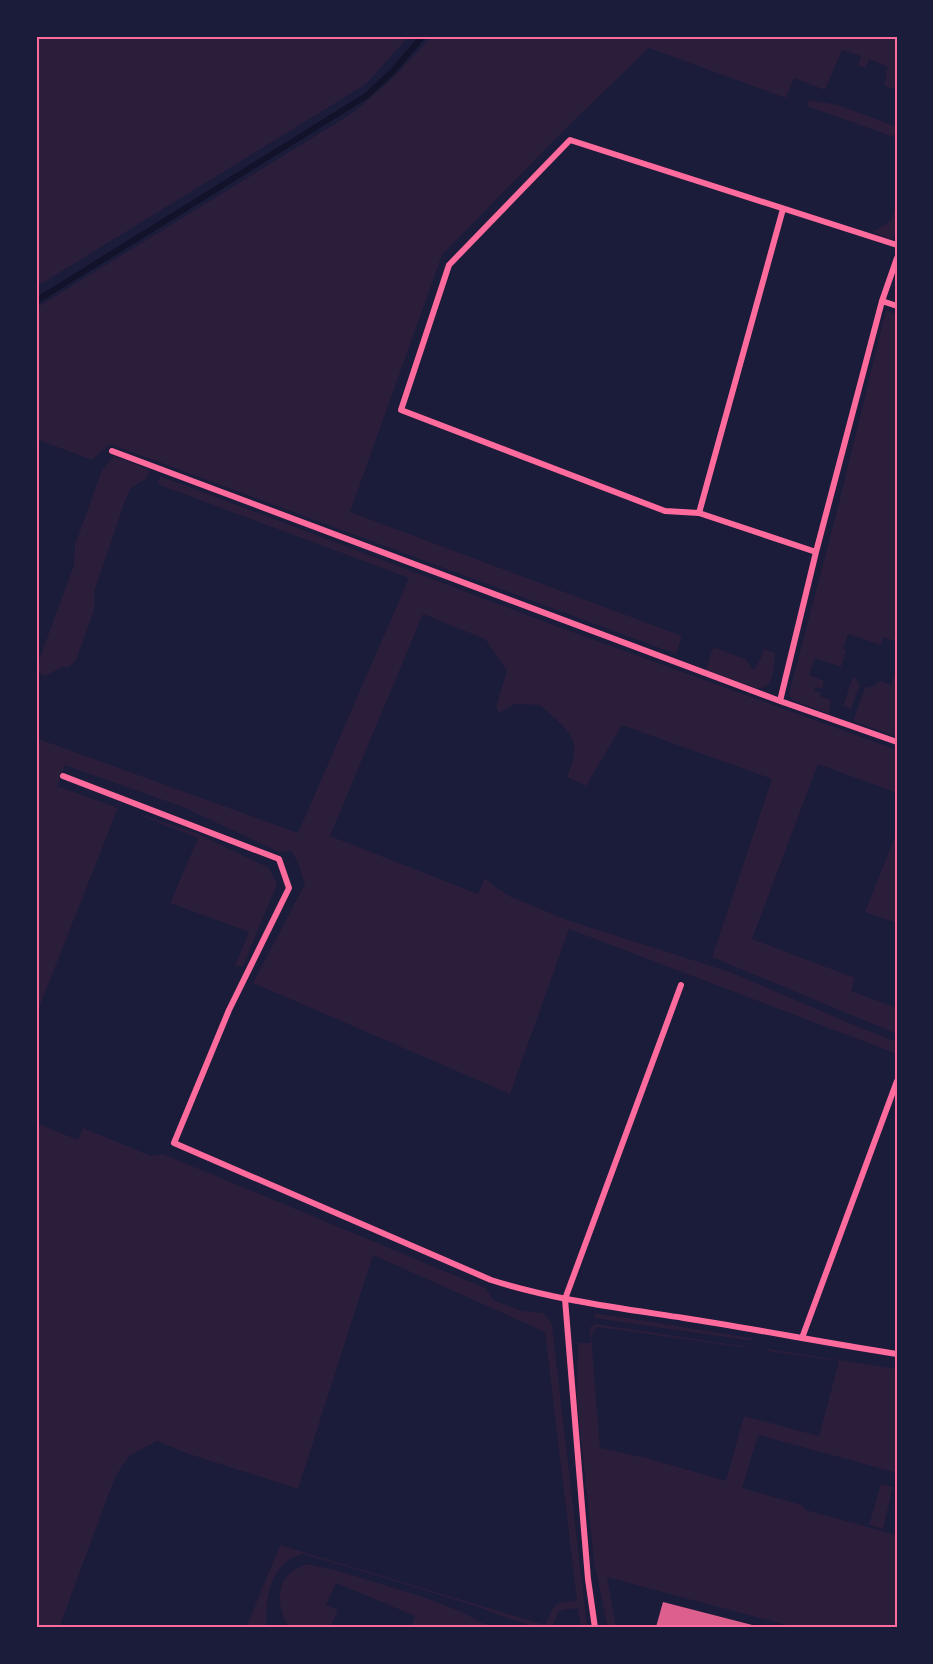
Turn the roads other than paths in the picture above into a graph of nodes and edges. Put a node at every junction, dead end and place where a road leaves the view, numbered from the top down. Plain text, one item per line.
1 (783, 210) junction
2 (897, 245) edge
3 (897, 258) edge
4 (882, 301) junction
5 (897, 306) edge
6 (112, 451) dead end
7 (699, 513) junction
8 (816, 552) junction
9 (780, 701) junction
10 (897, 742) edge
11 (63, 776) dead end
12 (681, 985) dead end
13 (897, 1081) edge
14 (565, 1299) junction
15 (802, 1338) junction
16 (897, 1354) edge
17 (595, 1628) edge

1 - 2 street
1 - 7 street
1 - 7 street
3 - 4 street
4 - 5 street
4 - 8 street
6 - 9 street
7 - 8 street
8 - 9 street
9 - 10 street
11 - 14 street
12 - 14 street
13 - 15 street
14 - 15 street
14 - 17 street
15 - 16 street

